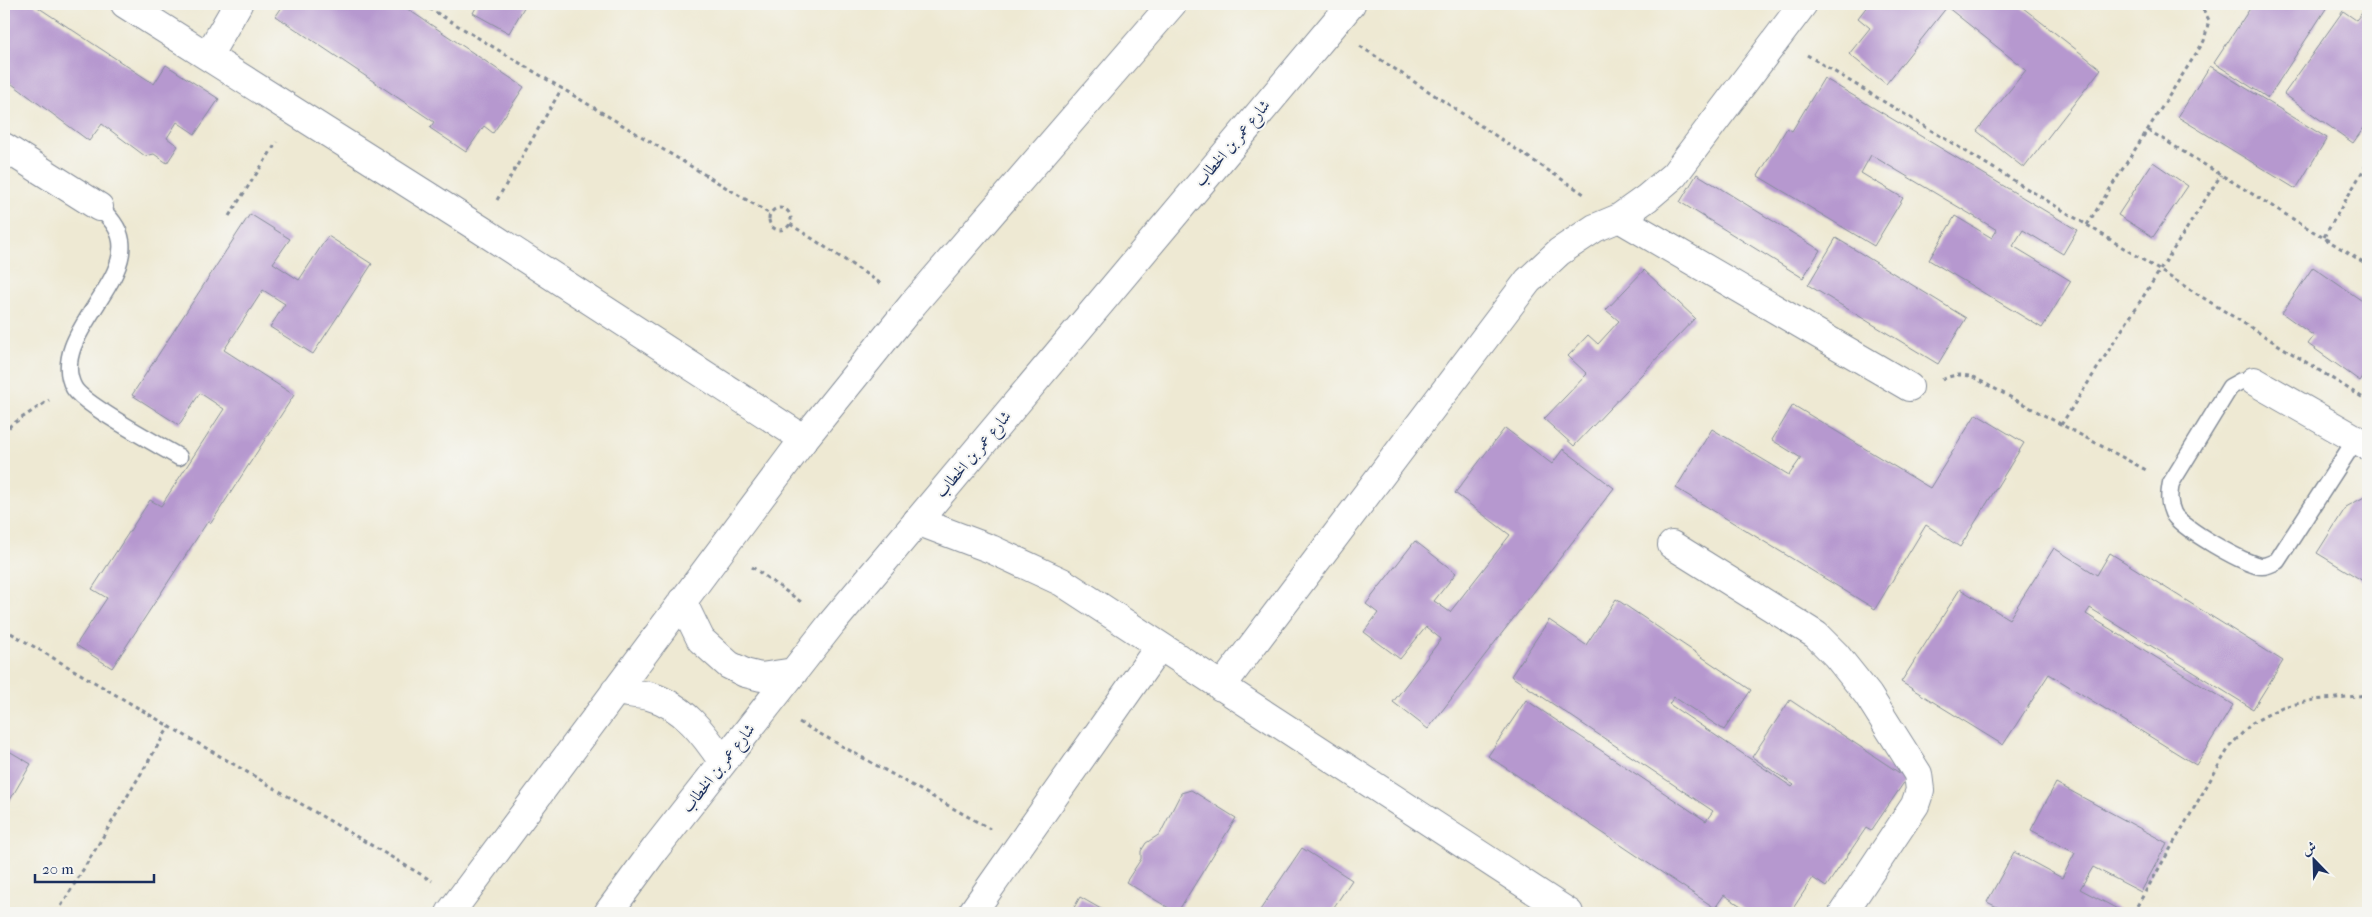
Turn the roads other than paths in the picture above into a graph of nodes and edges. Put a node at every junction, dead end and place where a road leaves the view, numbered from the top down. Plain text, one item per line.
1 (125, 4) edge
2 (238, 4) edge
3 (1172, 4) edge
4 (1351, 4) edge
5 (1803, 4) edge
6 (208, 56) junction
7 (4, 147) edge
8 (100, 206) joint
9 (1619, 218) junction
10 (2254, 381) joint
11 (1909, 387) road end
12 (804, 439) junction
13 (2362, 443) edge
14 (179, 457) dead end
15 (917, 521) junction
16 (1672, 545) dead end
17 (682, 601) junction
18 (1159, 647) junction
19 (794, 672) junction
20 (1221, 687) junction
21 (615, 691) junction
22 (722, 762) junction
23 (455, 905) edge
24 (608, 913) edge
25 (972, 913) edge
26 (1569, 913) edge
27 (1843, 913) edge

1 - 6 street
2 - 6 street
3 - 12 street
4 - 15 street, شارع عمر بن الخطاب
5 - 9 street
6 - 12 street
7 - 8 street
8 - 14 lane
9 - 11 street
9 - 20 street
10 - 13 street
10 - 13 lane
12 - 17 street
15 - 18 street
15 - 19 street, شارع عمر بن الخطاب
16 - 27 street
17 - 19 street
17 - 21 street
18 - 20 street
18 - 25 street
19 - 22 street, شارع عمر بن الخطاب
20 - 26 street
21 - 22 street
21 - 23 street
22 - 24 street, شارع عمر بن الخطاب

